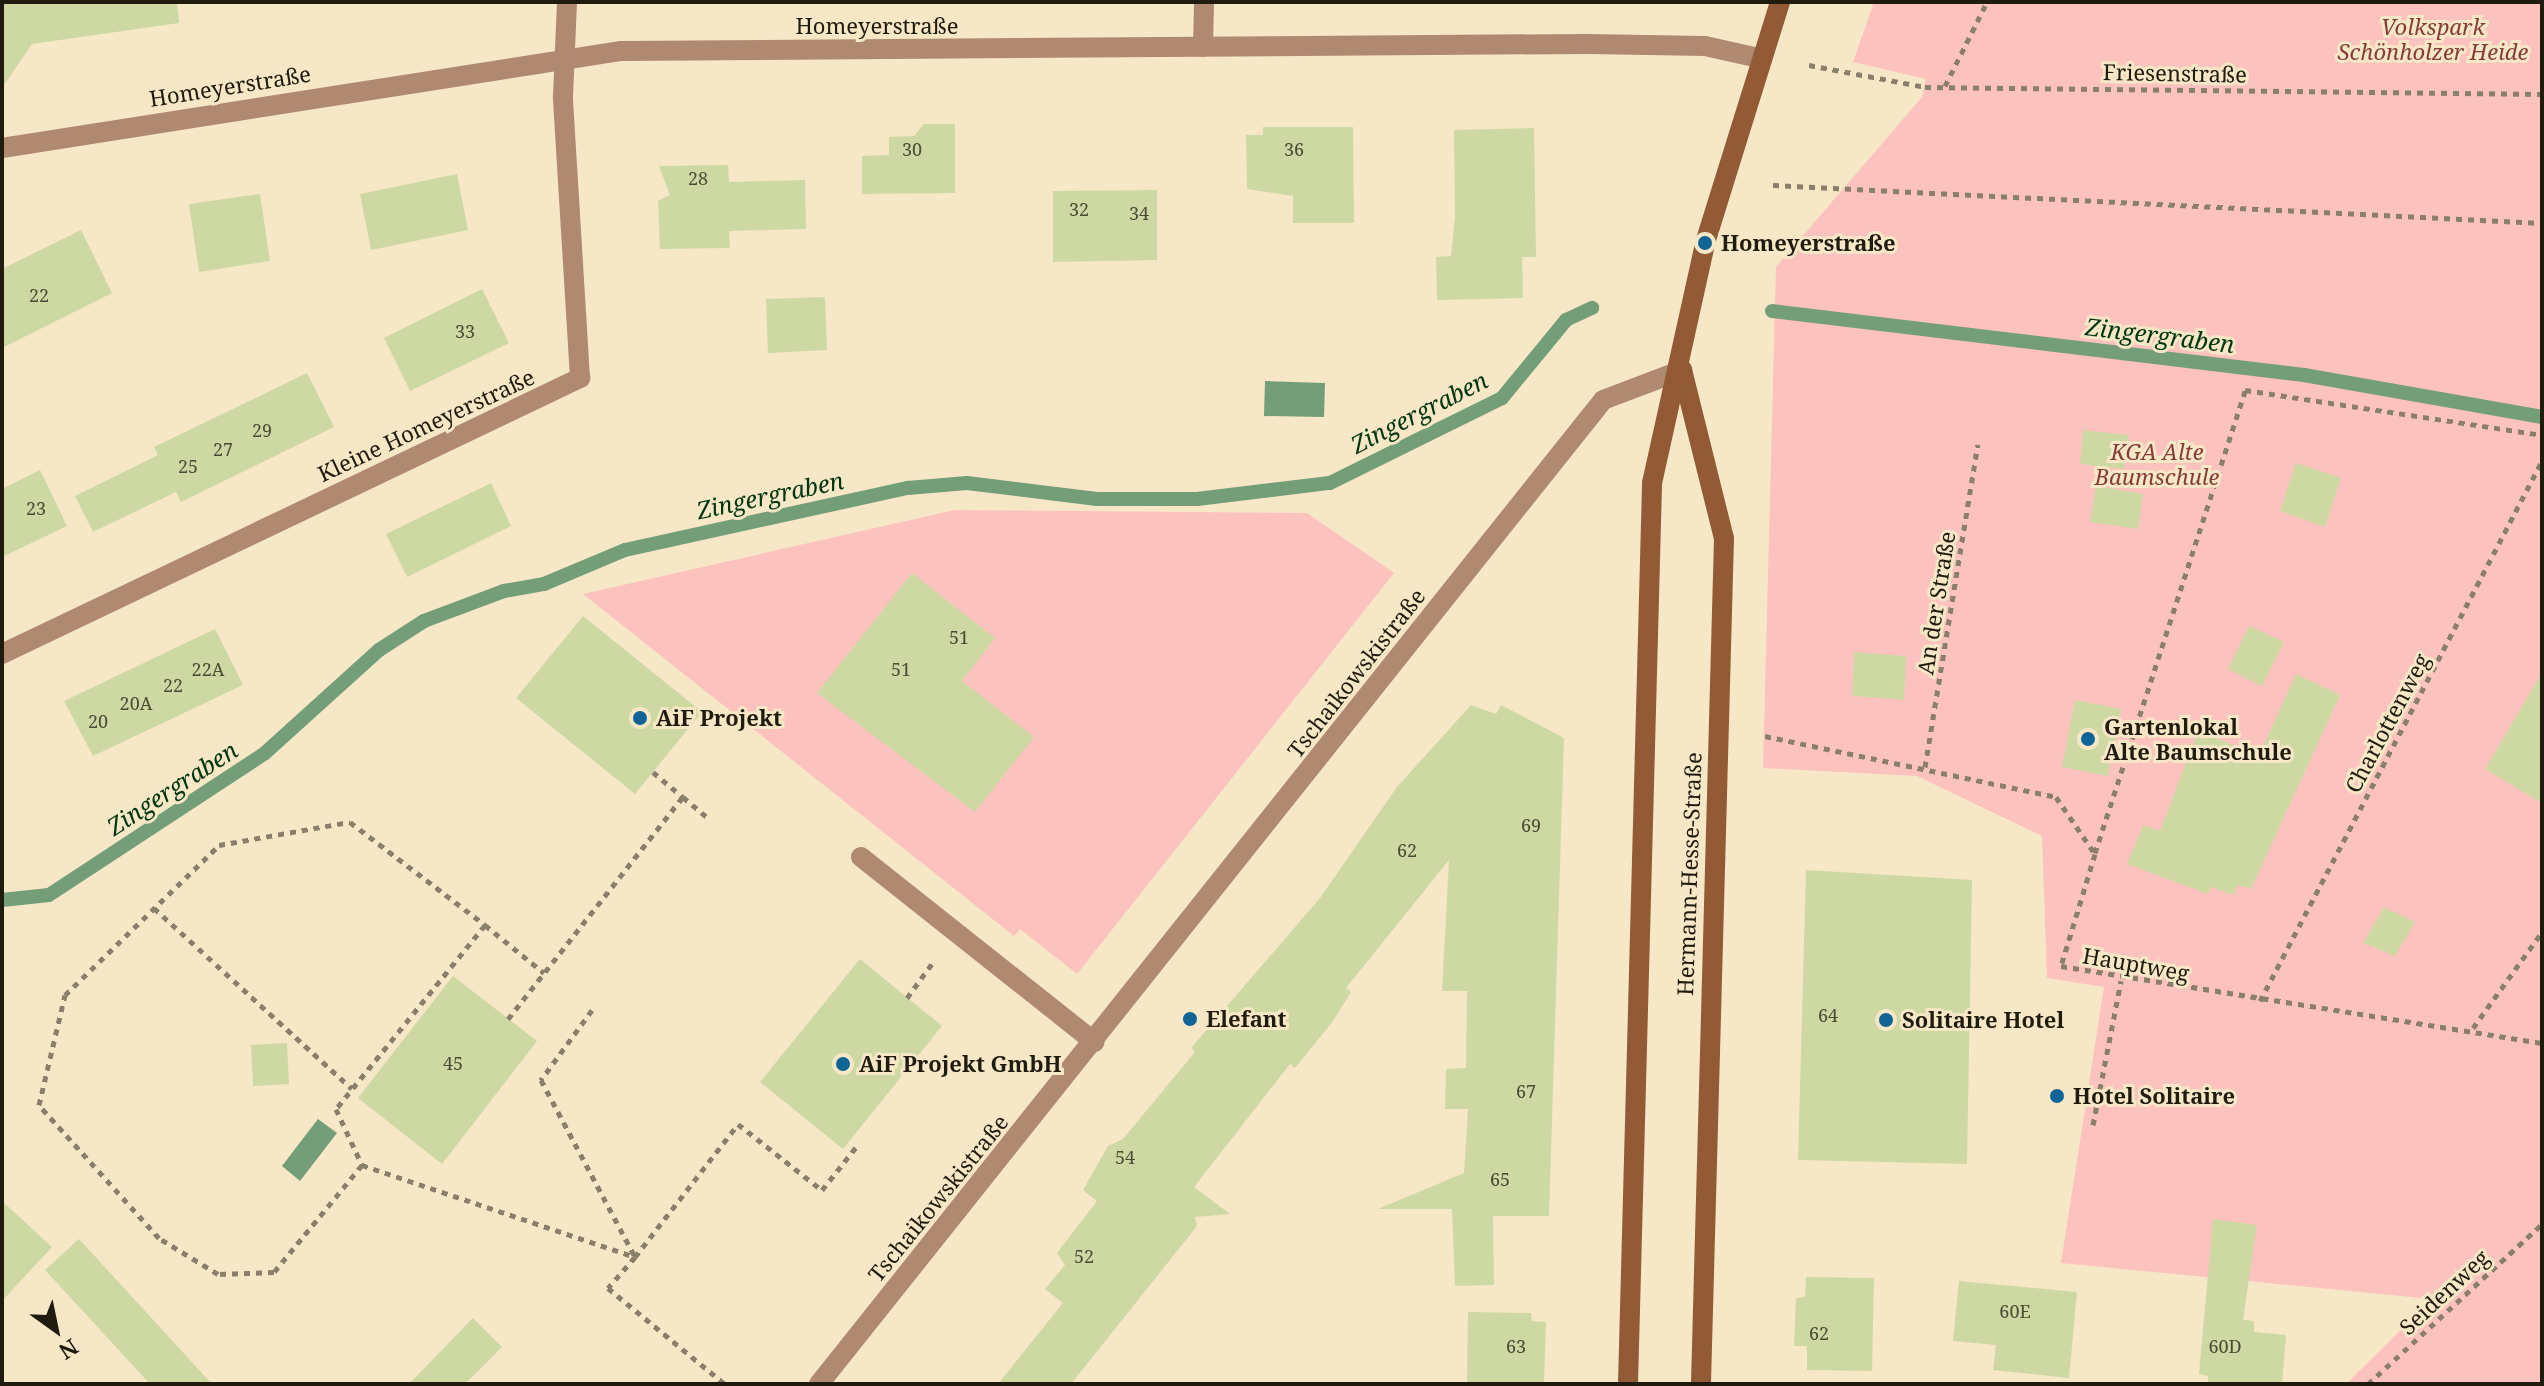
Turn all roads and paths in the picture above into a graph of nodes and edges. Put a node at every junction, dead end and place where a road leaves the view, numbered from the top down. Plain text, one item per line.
1 (567, 2) edge
2 (1204, 2) edge
3 (1780, 2) edge
4 (1987, 2) edge
5 (1203, 47) junction
6 (565, 57) junction
7 (1759, 58) junction
8 (1809, 65) dead end
9 (1945, 86) junction
10 (2542, 94) edge
11 (2, 148) edge
12 (1773, 185) dead end
13 (2542, 223) edge
14 (1682, 370) junction
15 (2542, 435) edge
16 (1978, 444) dead end
17 (2542, 461) edge
18 (2, 654) edge
19 (1765, 736) dead end
20 (1925, 767) junction
21 (653, 772) dead end
22 (683, 797) junction
23 (709, 819) dead end
24 (2095, 854) junction
25 (861, 857) dead end
26 (154, 908) junction
27 (485, 925) junction
28 (2542, 932) edge
29 (934, 961) dead end
30 (544, 973) junction
31 (2121, 981) junction
32 (907, 998) dead end
33 (2260, 1001) junction
34 (592, 1010) dead end
35 (508, 1019) dead end
36 (2473, 1028) junction
37 (1094, 1042) junction
38 (2542, 1043) edge
39 (352, 1089) junction
40 (2093, 1125) dead end
41 (857, 1146) dead end
42 (362, 1165) junction
43 (2542, 1224) edge
44 (635, 1257) junction
45 (725, 1384) edge
46 (819, 1384) edge
47 (1628, 1384) edge
48 (1701, 1384) edge
49 (2368, 1384) edge

1 - 6 street
2 - 5 street
3 - 7 main road, Hermann-Hesse-Straße
4 - 9 path
5 - 6 street, Homeyerstraße
5 - 7 street, Homeyerstraße
6 - 11 street, Homeyerstraße
6 - 18 street, Kleine Homeyerstraße
7 - 14 main road, Hermann-Hesse-Straße
8 - 9 path, Friesenstraße
9 - 10 path, Friesenstraße
12 - 13 path
14 - 37 street, Tschaikowskistraße
14 - 47 main road, Hermann-Hesse-Straße
14 - 48 main road, Hermann-Hesse-Straße
15 - 24 path
16 - 20 path, An der Straße
17 - 33 path, Charlottenweg
19 - 20 path
20 - 24 path
21 - 22 path
22 - 23 path
22 - 30 path
24 - 31 path, Hauptweg
25 - 37 street
26 - 27 path
26 - 39 path
26 - 42 path
27 - 30 path
27 - 39 path
28 - 36 path
29 - 32 path
30 - 35 path
31 - 33 path, Hauptweg
31 - 40 path
33 - 36 path, Hauptweg
34 - 44 path
36 - 38 path, Hauptweg
37 - 46 street, Tschaikowskistraße
39 - 42 path
41 - 44 path
42 - 44 path
43 - 49 path, Seidenweg
44 - 45 path

